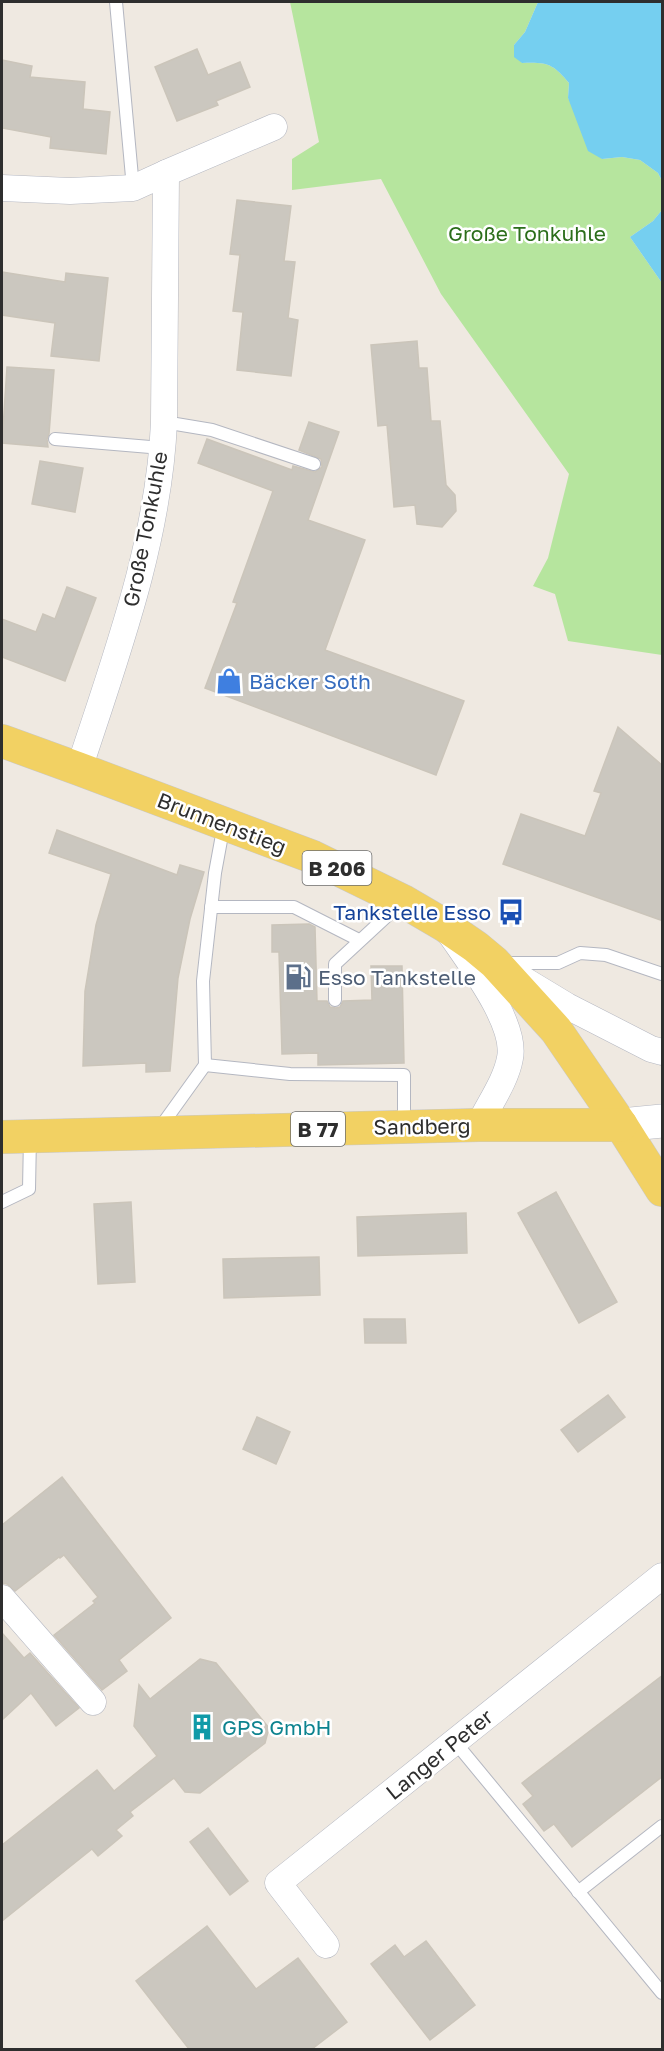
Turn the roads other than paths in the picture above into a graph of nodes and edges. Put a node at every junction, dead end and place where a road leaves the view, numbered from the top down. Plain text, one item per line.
1 (116, 2) edge
2 (274, 128) dead end
3 (166, 174) junction
4 (2, 188) edge
5 (133, 188) junction
6 (164, 422) junction
7 (55, 439) dead end
8 (162, 448) junction
9 (314, 464) dead end
10 (2, 741) edge
11 (80, 769) junction
12 (224, 823) junction
13 (402, 901) junction
14 (211, 907) junction
15 (444, 925) junction
16 (359, 940) junction
17 (494, 962) junction
18 (663, 975) edge
19 (335, 1000) dead end
20 (663, 1052) edge
21 (205, 1065) junction
22 (663, 1121) edge
23 (479, 1125) junction
24 (621, 1125) junction
25 (404, 1127) junction
26 (157, 1132) junction
27 (16, 1136) edge
28 (663, 1190) edge
29 (2, 1202) edge
30 (663, 1576) edge
31 (2, 1598) edge
32 (93, 1702) dead end
33 (455, 1742) junction
34 (663, 1826) edge
35 (578, 1892) junction
36 (326, 1945) dead end
37 (663, 1993) edge

1 - 5 lane
2 - 3 street
3 - 5 street
3 - 6 street, Große Tonkuhle
4 - 5 street
6 - 8 street, Große Tonkuhle
6 - 9 lane
7 - 8 lane
8 - 11 street, Große Tonkuhle
10 - 11 main road, Brunnenstieg / B 206
11 - 12 main road, Brunnenstieg / B 206
12 - 13 main road, Brunnenstieg / B 206
12 - 14 lane
13 - 15 main road, Brunnenstieg / B 206
13 - 16 lane
14 - 16 lane
14 - 21 lane
15 - 17 main road, Brunnenstieg / B 206
15 - 23 street
16 - 19 lane
17 - 18 lane
17 - 20 street
17 - 24 main road, Brunnenstieg / B 206
21 - 25 lane
21 - 26 lane
22 - 24 main road, Sandberg
23 - 24 main road, Sandberg / B 77
23 - 25 main road, Sandberg / B 77
24 - 28 main road, B 206
25 - 26 main road, Sandberg / B 77
26 - 27 main road, Sandberg / B 77
27 - 29 lane
30 - 33 street, Langer Peter
31 - 32 street
33 - 35 lane
33 - 36 street, Langer Peter
34 - 35 lane
35 - 37 lane

